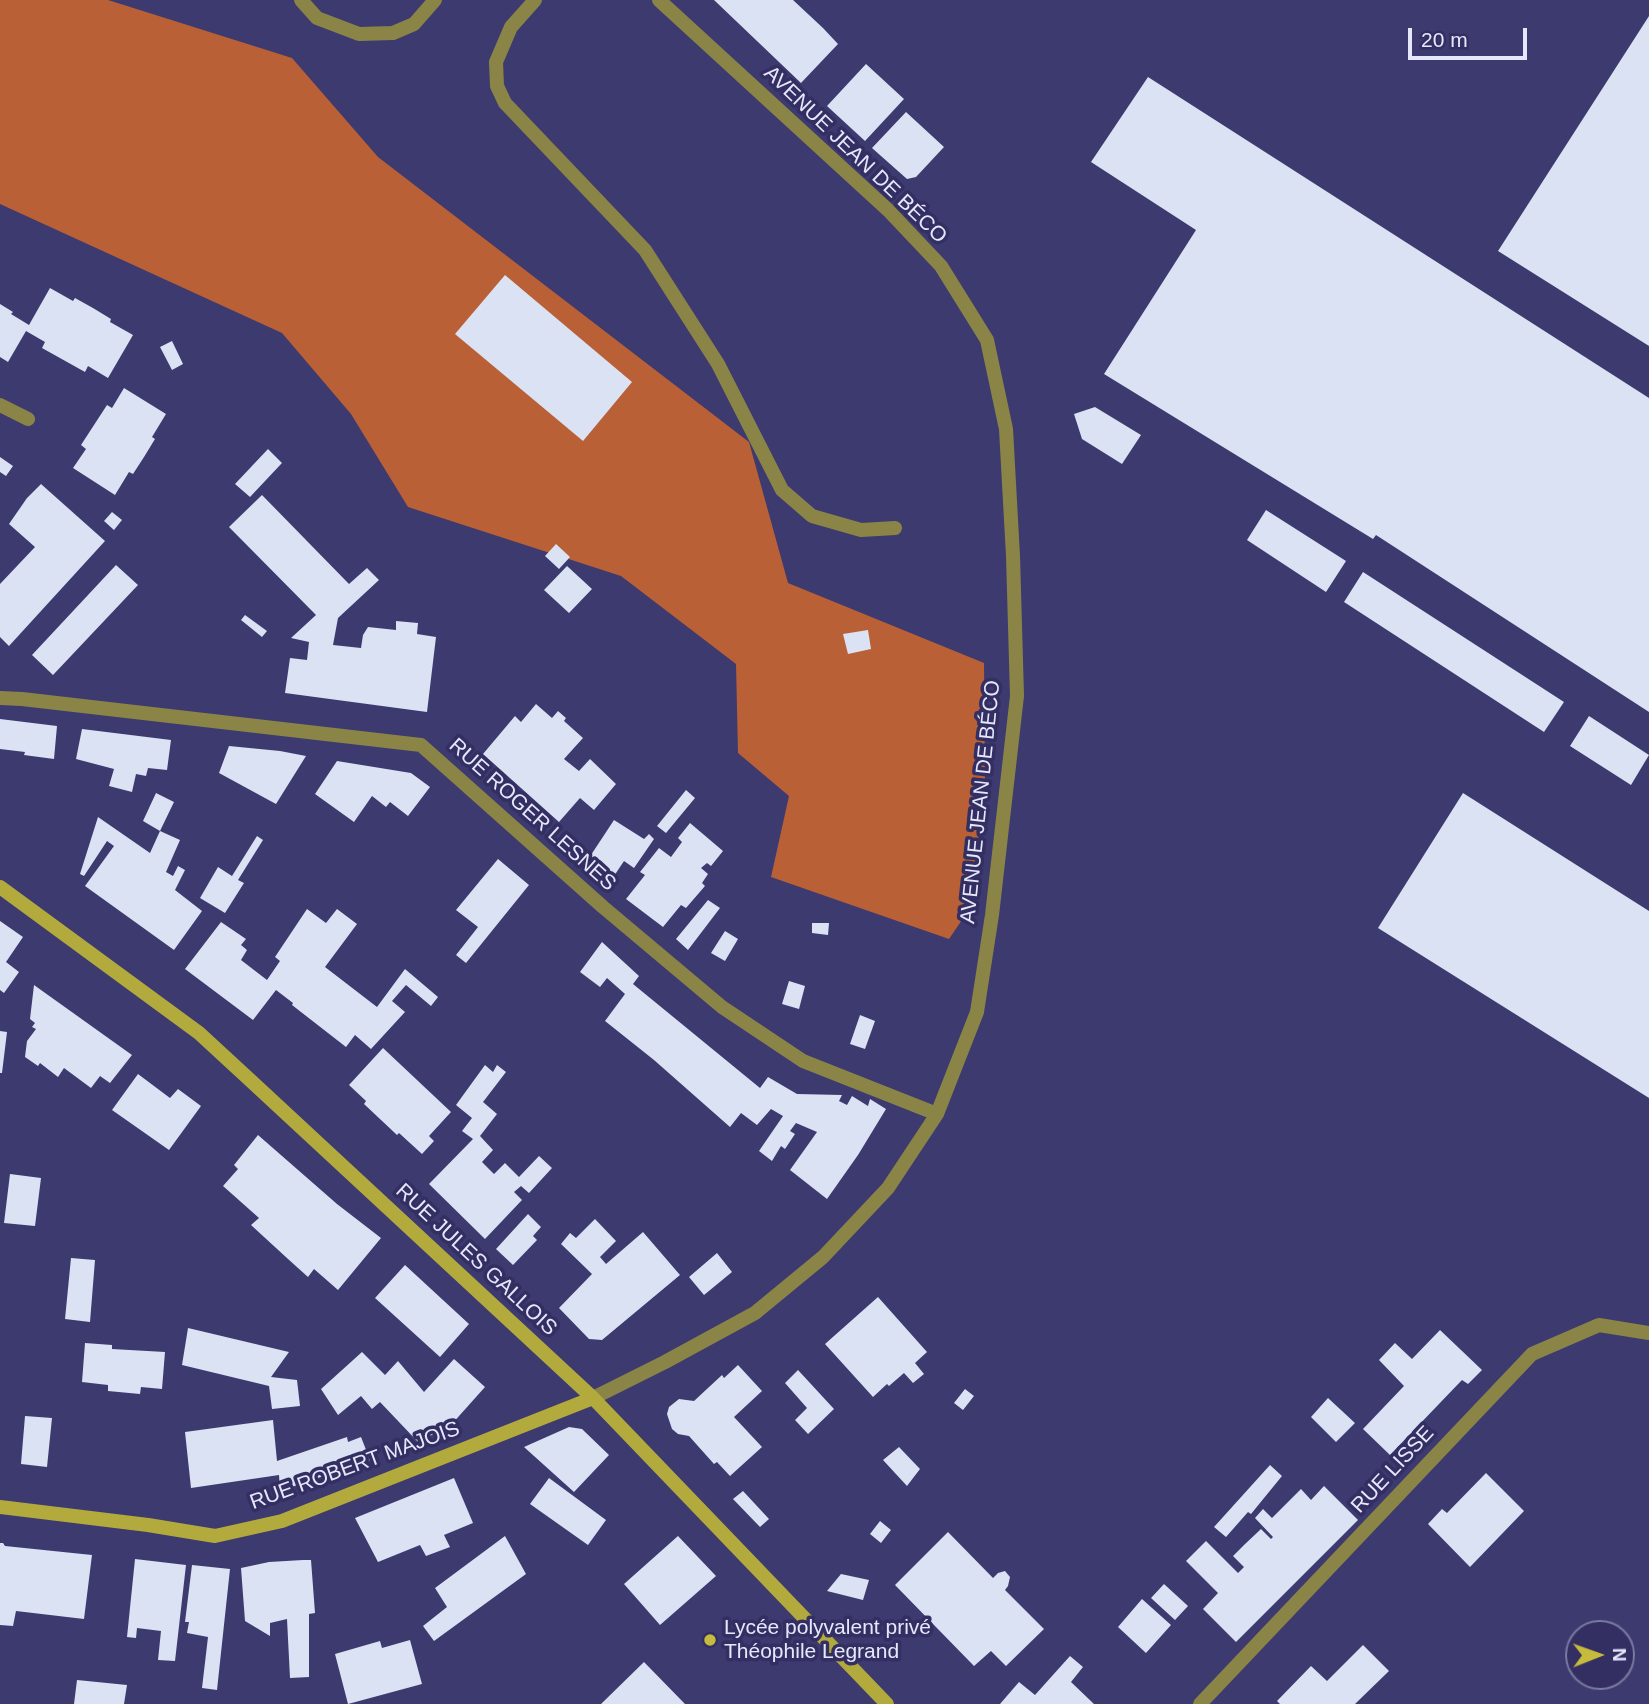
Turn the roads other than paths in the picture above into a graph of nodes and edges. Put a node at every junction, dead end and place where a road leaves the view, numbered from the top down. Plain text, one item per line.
1 (301, 0) edge
2 (435, 0) edge
3 (535, 0) edge
4 (659, 0) edge
5 (0, 405) edge
6 (28, 419) dead end
7 (895, 528) dead end
8 (0, 698) edge
9 (0, 887) edge
10 (937, 1114) junction
11 (1649, 1333) edge
12 (593, 1398) junction
13 (0, 1507) edge
14 (887, 1704) edge
15 (1200, 1704) edge

1 - 2 street
3 - 7 street
4 - 10 street, AVENUE JEAN DE BÉCO
5 - 6 street
8 - 10 street, RUE ROGER LESNES
9 - 12 street, RUE JULES GALLOIS
10 - 12 street, AVENUE JEAN DE BÉCO
11 - 15 street, RUE LISSE
12 - 13 street, RUE ROBERT MAJOIS
12 - 14 street, RUE JULES GALLOIS

